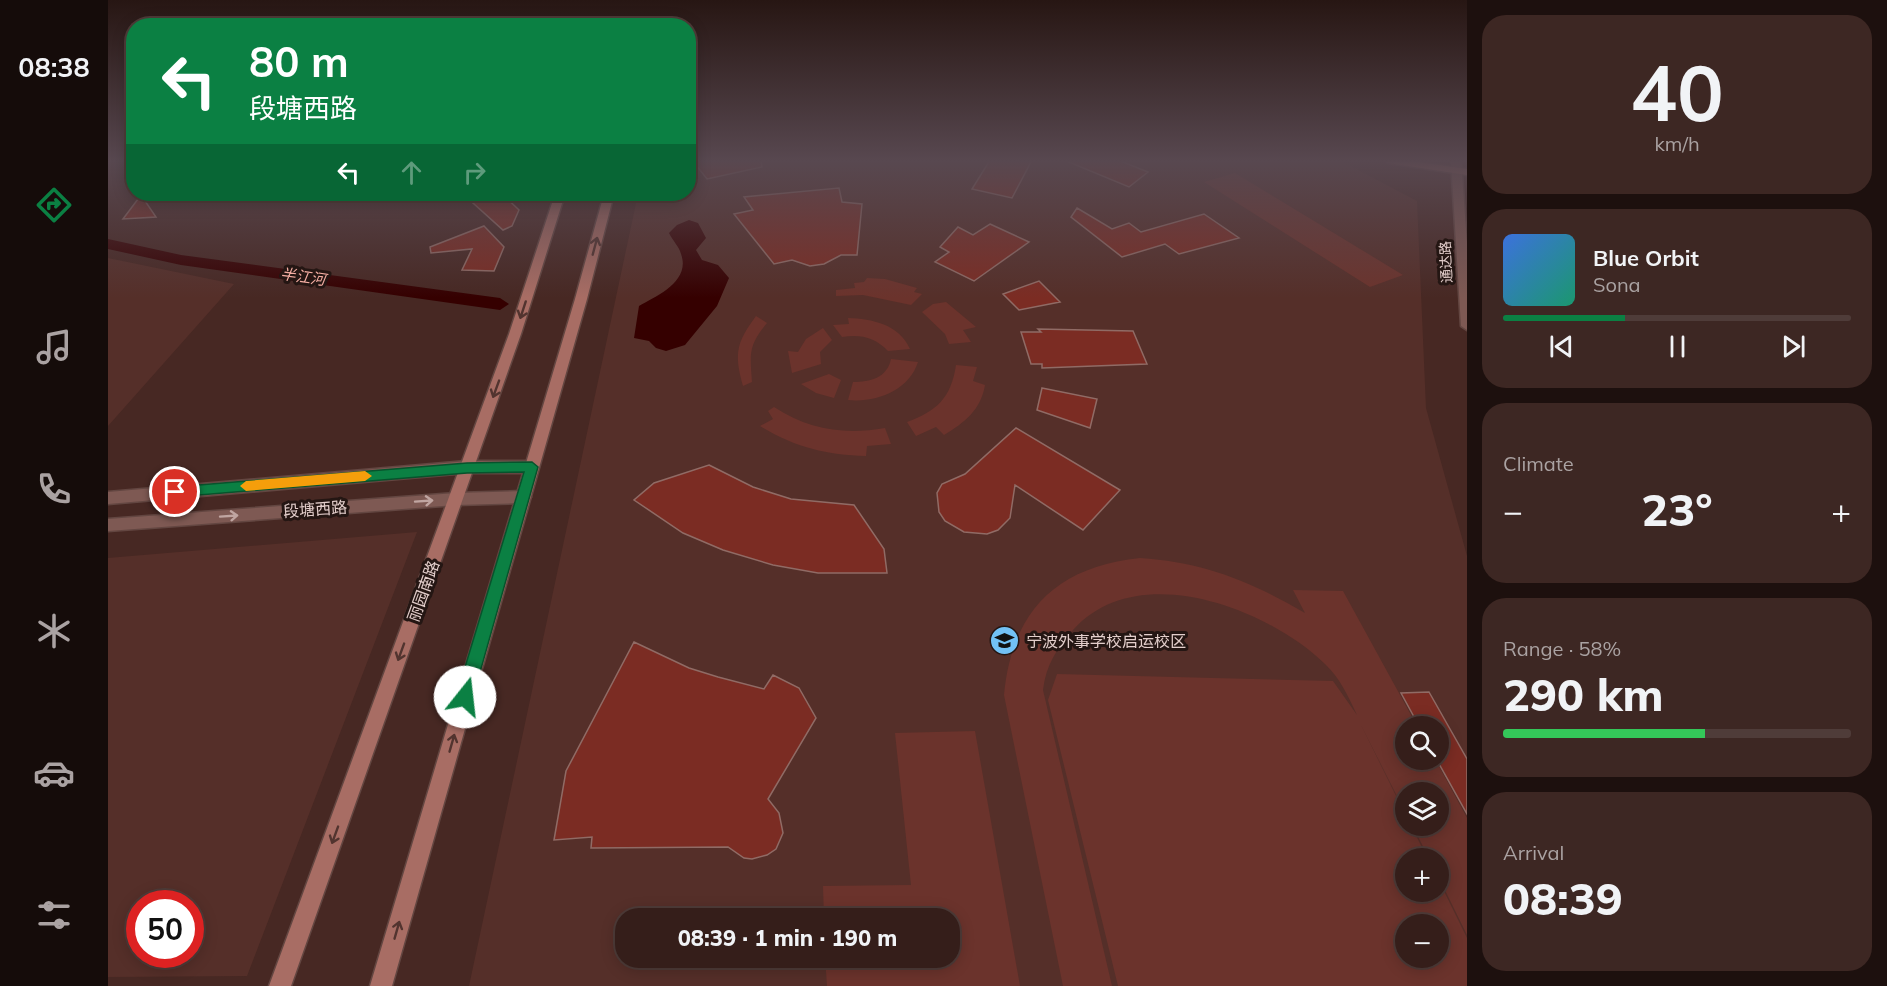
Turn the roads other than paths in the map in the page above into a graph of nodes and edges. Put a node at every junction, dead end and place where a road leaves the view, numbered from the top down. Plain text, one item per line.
1 (556, 206) edge
2 (606, 206) edge
3 (1461, 206) edge
4 (1467, 326) edge
5 (532, 467) junction
6 (467, 468) junction
7 (523, 497) junction
8 (108, 498) edge
9 (456, 499) junction
10 (108, 525) edge
11 (280, 986) edge
12 (381, 986) edge

1 -> 6 main road, 丽园南路
5 -> 2 main road
3 - 4 street, 通达路
5 - 6 street, 段塘西路
5 - 7 main road
6 - 8 street, 段塘西路
6 - 9 main road, 丽园南路
7 - 9 street, 段塘西路
12 -> 7 main road
10 -> 9 street, 段塘西路
9 -> 11 main road, 丽园南路

